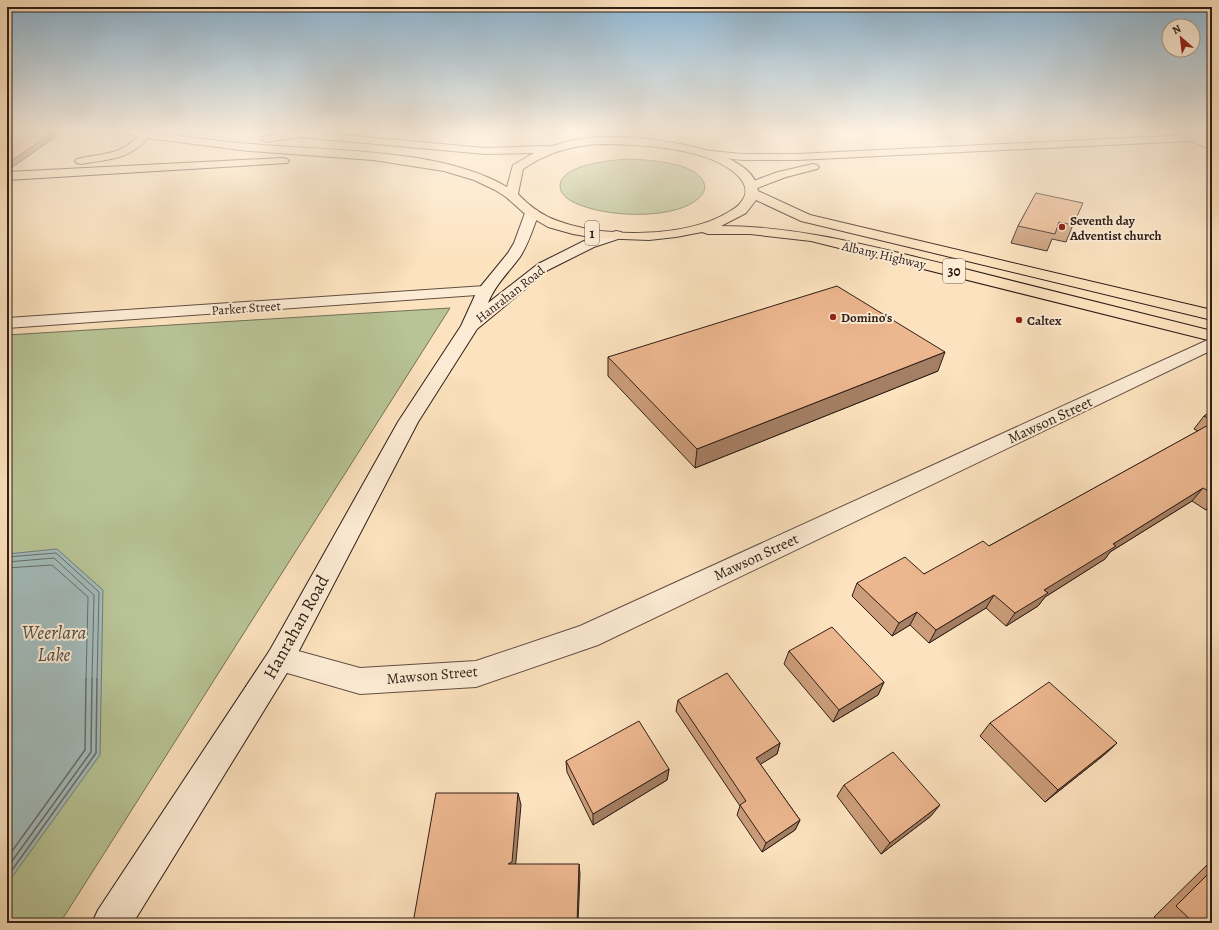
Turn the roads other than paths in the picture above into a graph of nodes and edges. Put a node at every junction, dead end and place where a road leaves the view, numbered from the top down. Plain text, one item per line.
1 (19, 175) edge
2 (470, 175) edge
3 (516, 175) edge
4 (744, 175) edge
5 (777, 175) edge
6 (7, 176) edge
7 (752, 190) junction
8 (512, 195) junction
9 (532, 213) junction
10 (693, 230) junction
11 (616, 235) junction
12 (485, 292) junction
13 (1212, 315) edge
14 (7, 323) edge
15 (470, 326) junction
16 (1212, 336) edge
17 (1212, 344) edge
18 (280, 659) junction
19 (111, 923) edge

1 - 6 main road, 1
2 - 8 main road, 1
3 - 8 main road
4 - 7 main road
5 - 7 main road
7 - 10 main road, 1
7 - 13 main road, Albany Highway / 30
8 - 9 main road, 1
9 - 11 main road, 1
9 - 12 street, Hanrahan Road
10 - 11 main road, 1
10 - 16 main road, Albany Highway / 30
11 - 15 street, Hanrahan Road
12 - 14 street, Parker Street
12 - 15 street, Hanrahan Road
15 - 18 street, Hanrahan Road
17 - 18 street, Mawson Street
18 - 19 street, Hanrahan Road

